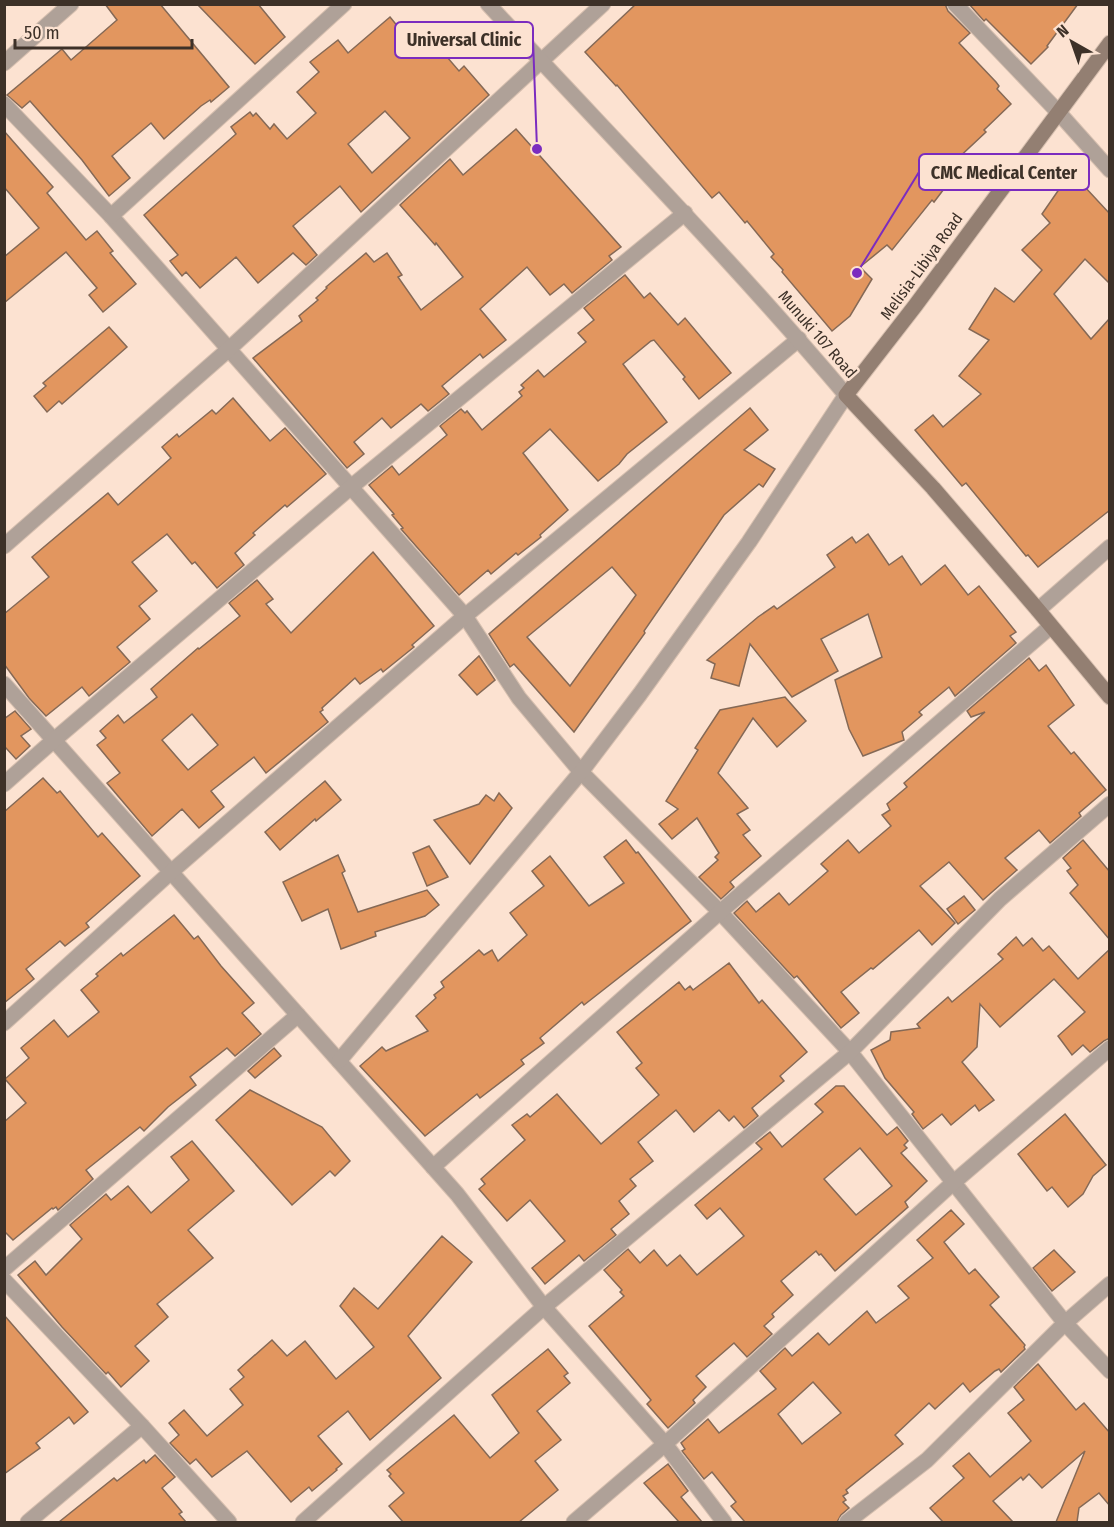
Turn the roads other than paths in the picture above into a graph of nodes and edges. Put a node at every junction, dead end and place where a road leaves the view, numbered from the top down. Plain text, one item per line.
1 (71, 4) edge
2 (344, 4) edge
3 (488, 4) edge
4 (603, 4) edge
5 (955, 4) edge
6 (1110, 43) edge
7 (541, 62) junction
8 (4, 63) edge
9 (4, 104) edge
10 (1059, 113) junction
11 (1110, 170) edge
12 (685, 213) junction
13 (111, 216) junction
14 (799, 339) junction
15 (229, 349) junction
16 (846, 395) junction
17 (351, 487) junction
18 (4, 546) edge
19 (1110, 547) edge
20 (1038, 610) junction
21 (465, 616) junction
22 (1050, 627) junction
23 (4, 684) edge
24 (1110, 698) edge
25 (54, 740) junction
26 (582, 772) junction
27 (4, 784) edge
28 (1110, 804) edge
29 (171, 872) junction
30 (720, 912) junction
31 (298, 1015) junction
32 (4, 1023) edge
33 (1110, 1048) edge
34 (850, 1052) junction
35 (339, 1061) junction
36 (433, 1167) junction
37 (954, 1182) junction
38 (4, 1269) edge
39 (4, 1280) edge
40 (1110, 1284) edge
41 (544, 1307) junction
42 (1065, 1323) junction
43 (1110, 1371) edge
44 (142, 1426) junction
45 (665, 1444) junction
46 (28, 1522) edge
47 (228, 1522) edge
48 (303, 1522) edge
49 (574, 1522) edge
50 (724, 1522) edge
51 (847, 1522) edge

1 - 8 street
2 - 13 street
3 - 7 street, Munuki 107 Road
4 - 7 street
5 - 10 street
6 - 10 main road, Melisia-Libiya Road
7 - 12 street, Munuki 107 Road
7 - 15 street
9 - 13 street
10 - 11 street
10 - 16 main road, Melisia-Libiya Road
12 - 14 street, Munuki 107 Road
12 - 17 street
13 - 15 street
14 - 16 street, Munuki 107 Road
14 - 21 street
15 - 17 street
15 - 18 street
16 - 20 main road, Munuki 107 Road
16 - 26 street
17 - 21 street
17 - 25 street
19 - 20 street
20 - 22 main road, Munuki 107 Road
21 - 26 street
21 - 29 street
22 - 24 main road, Munuki 107 Road
22 - 30 street
23 - 25 street
25 - 27 street
25 - 29 street
26 - 30 street
26 - 35 street
28 - 34 street
29 - 31 street
29 - 32 street
30 - 34 street
30 - 36 street
31 - 35 street
31 - 38 street
33 - 37 street
34 - 37 street
34 - 41 street
35 - 36 street
36 - 41 street
37 - 42 street
37 - 45 street
39 - 44 street
40 - 42 street
41 - 45 street
41 - 48 street
42 - 43 street
42 - 51 street
44 - 46 street
44 - 47 street
45 - 49 street
45 - 50 street

